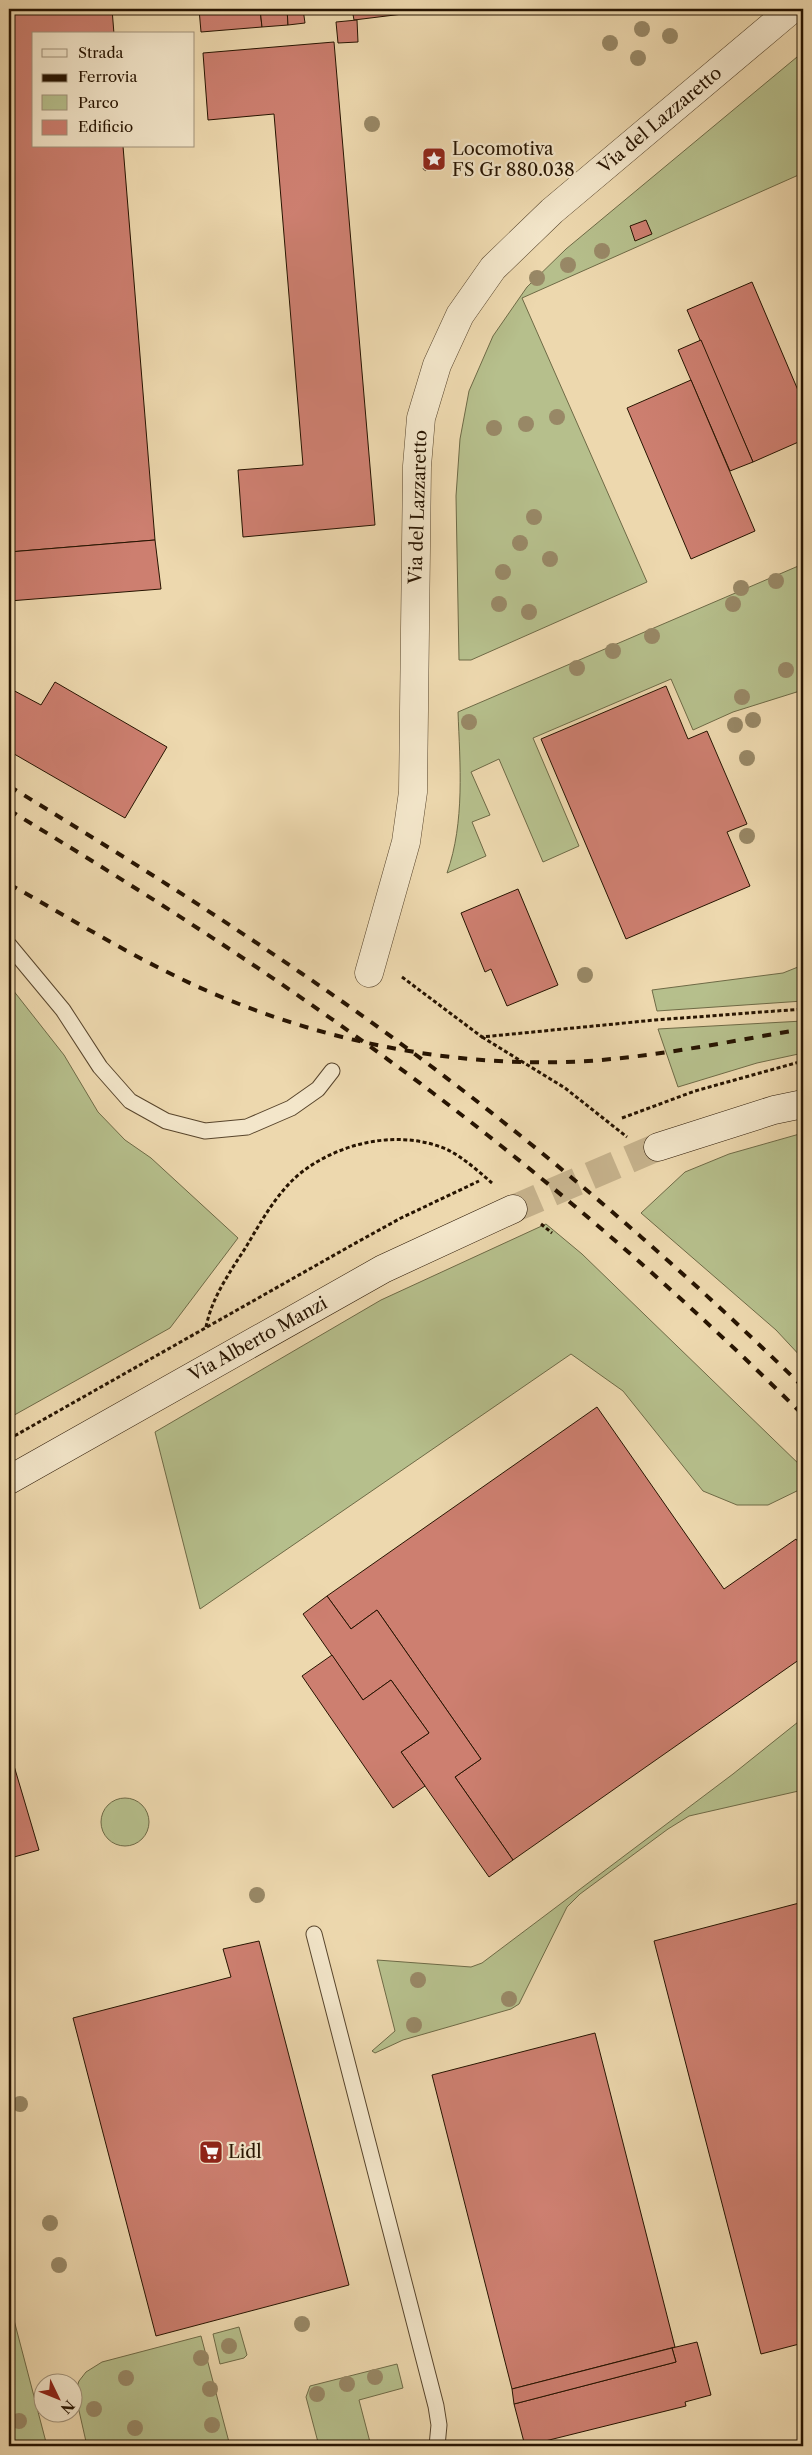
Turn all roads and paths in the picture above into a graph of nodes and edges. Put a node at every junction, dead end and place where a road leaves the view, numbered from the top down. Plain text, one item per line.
1 (792, 9) edge
2 (9, 945) edge
3 (372, 965) joint
4 (803, 1009) edge
5 (482, 1037) junction
6 (803, 1061) edge
7 (332, 1071) dead end
8 (803, 1104) edge
9 (622, 1118) dead end
10 (632, 1140) dead end
11 (658, 1147) tunnel mouth
12 (479, 1181) dead end
13 (516, 1206) junction
14 (552, 1233) dead end
15 (206, 1328) junction
16 (9, 1439) edge
17 (9, 1480) edge
18 (314, 1934) dead end
19 (437, 2446) edge

1 - 3 street, Via del Lazzaretto
2 - 7 lane
3 - 5 path
4 - 5 path
5 - 10 path
6 - 9 path
8 - 11 street
12 - 15 path
13 - 14 path
13 - 15 path
13 - 17 street, Via Alberto Manzi
15 - 16 path
18 - 19 lane

